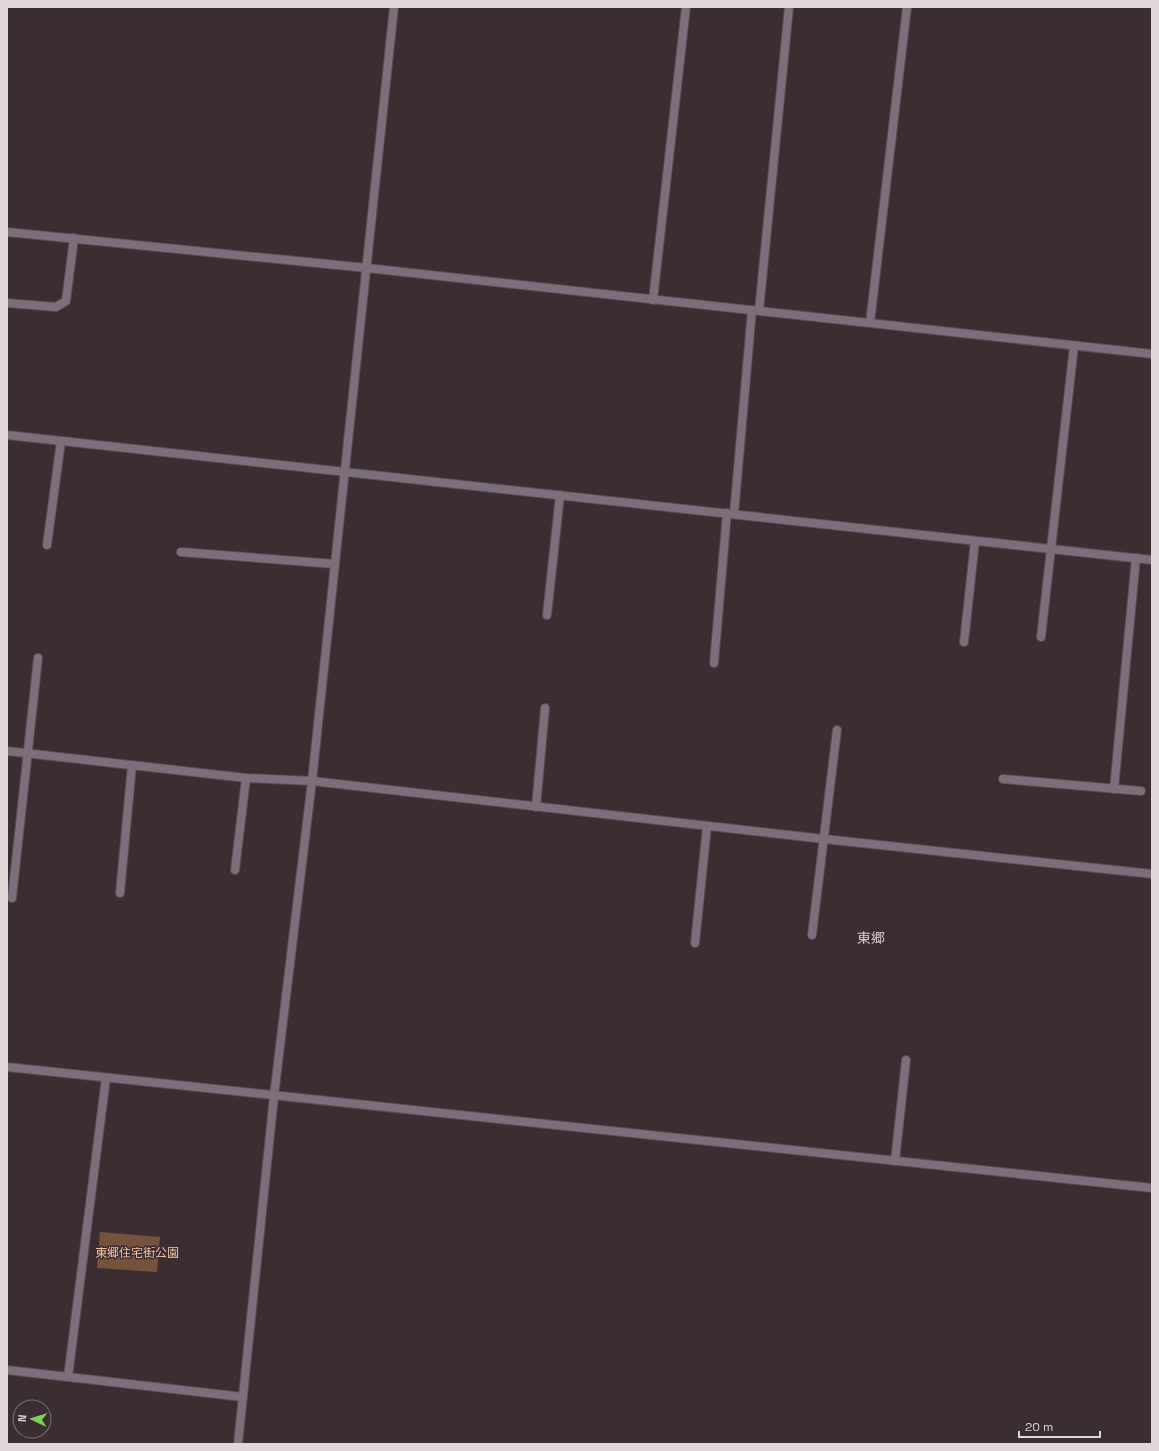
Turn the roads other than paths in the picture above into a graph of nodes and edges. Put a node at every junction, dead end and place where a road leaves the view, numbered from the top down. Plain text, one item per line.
1 (394, 7) edge
2 (686, 7) edge
3 (789, 7) edge
4 (907, 7) edge
5 (7, 232) edge
6 (74, 238) junction
7 (367, 268) junction
8 (653, 300) junction
9 (7, 303) edge
10 (755, 311) junction
11 (870, 324) junction
12 (1074, 346) junction
13 (1152, 354) edge
14 (7, 435) edge
15 (61, 441) junction
16 (345, 472) junction
17 (560, 495) junction
18 (730, 514) junction
19 (975, 541) junction
20 (47, 545) dead end
21 (1051, 549) junction
22 (182, 552) dead end
23 (1136, 558) junction
24 (1152, 560) edge
25 (335, 564) junction
26 (547, 615) dead end
27 (1041, 637) dead end
28 (964, 642) dead end
29 (38, 658) dead end
30 (714, 663) dead end
31 (545, 708) dead end
32 (837, 730) dead end
33 (7, 751) edge
34 (27, 753) junction
35 (132, 765) junction
36 (246, 778) junction
37 (1003, 779) dead end
38 (312, 782) junction
39 (1114, 789) junction
40 (1141, 791) dead end
41 (536, 807) junction
42 (707, 826) junction
43 (824, 839) junction
44 (235, 870) dead end
45 (1152, 874) edge
46 (120, 893) dead end
47 (12, 898) dead end
48 (812, 935) dead end
49 (695, 943) dead end
50 (906, 1060) dead end
51 (7, 1067) edge
52 (106, 1078) junction
53 (274, 1096) junction
54 (895, 1161) junction
55 (1152, 1188) edge
56 (7, 1370) edge
57 (68, 1377) junction
58 (243, 1397) junction
59 (238, 1444) edge

1 - 7 street
2 - 8 street
3 - 10 street
4 - 11 street
5 - 6 street
6 - 7 street
6 - 9 street
7 - 8 street
7 - 16 street
8 - 10 street
10 - 11 street
10 - 18 street
11 - 12 street
12 - 13 street
12 - 21 street
14 - 15 street
15 - 16 street
15 - 20 street
16 - 17 street
16 - 25 street
17 - 18 street
17 - 26 street
18 - 19 street
18 - 30 street
19 - 21 street
19 - 28 street
21 - 23 street
21 - 27 street
22 - 25 street
23 - 24 street
23 - 39 street
25 - 38 street
29 - 34 street
31 - 41 street
32 - 43 street
33 - 34 street
34 - 35 street
34 - 47 street
35 - 36 street
35 - 46 street
36 - 38 street
36 - 44 street
37 - 39 street
38 - 41 street
38 - 53 street
39 - 40 street
41 - 42 street
42 - 43 street
42 - 49 street
43 - 45 street
43 - 48 street
50 - 54 street
51 - 52 street
52 - 53 street
52 - 57 street
53 - 54 street
53 - 58 street
54 - 55 street
56 - 57 street
57 - 58 street
58 - 59 street

